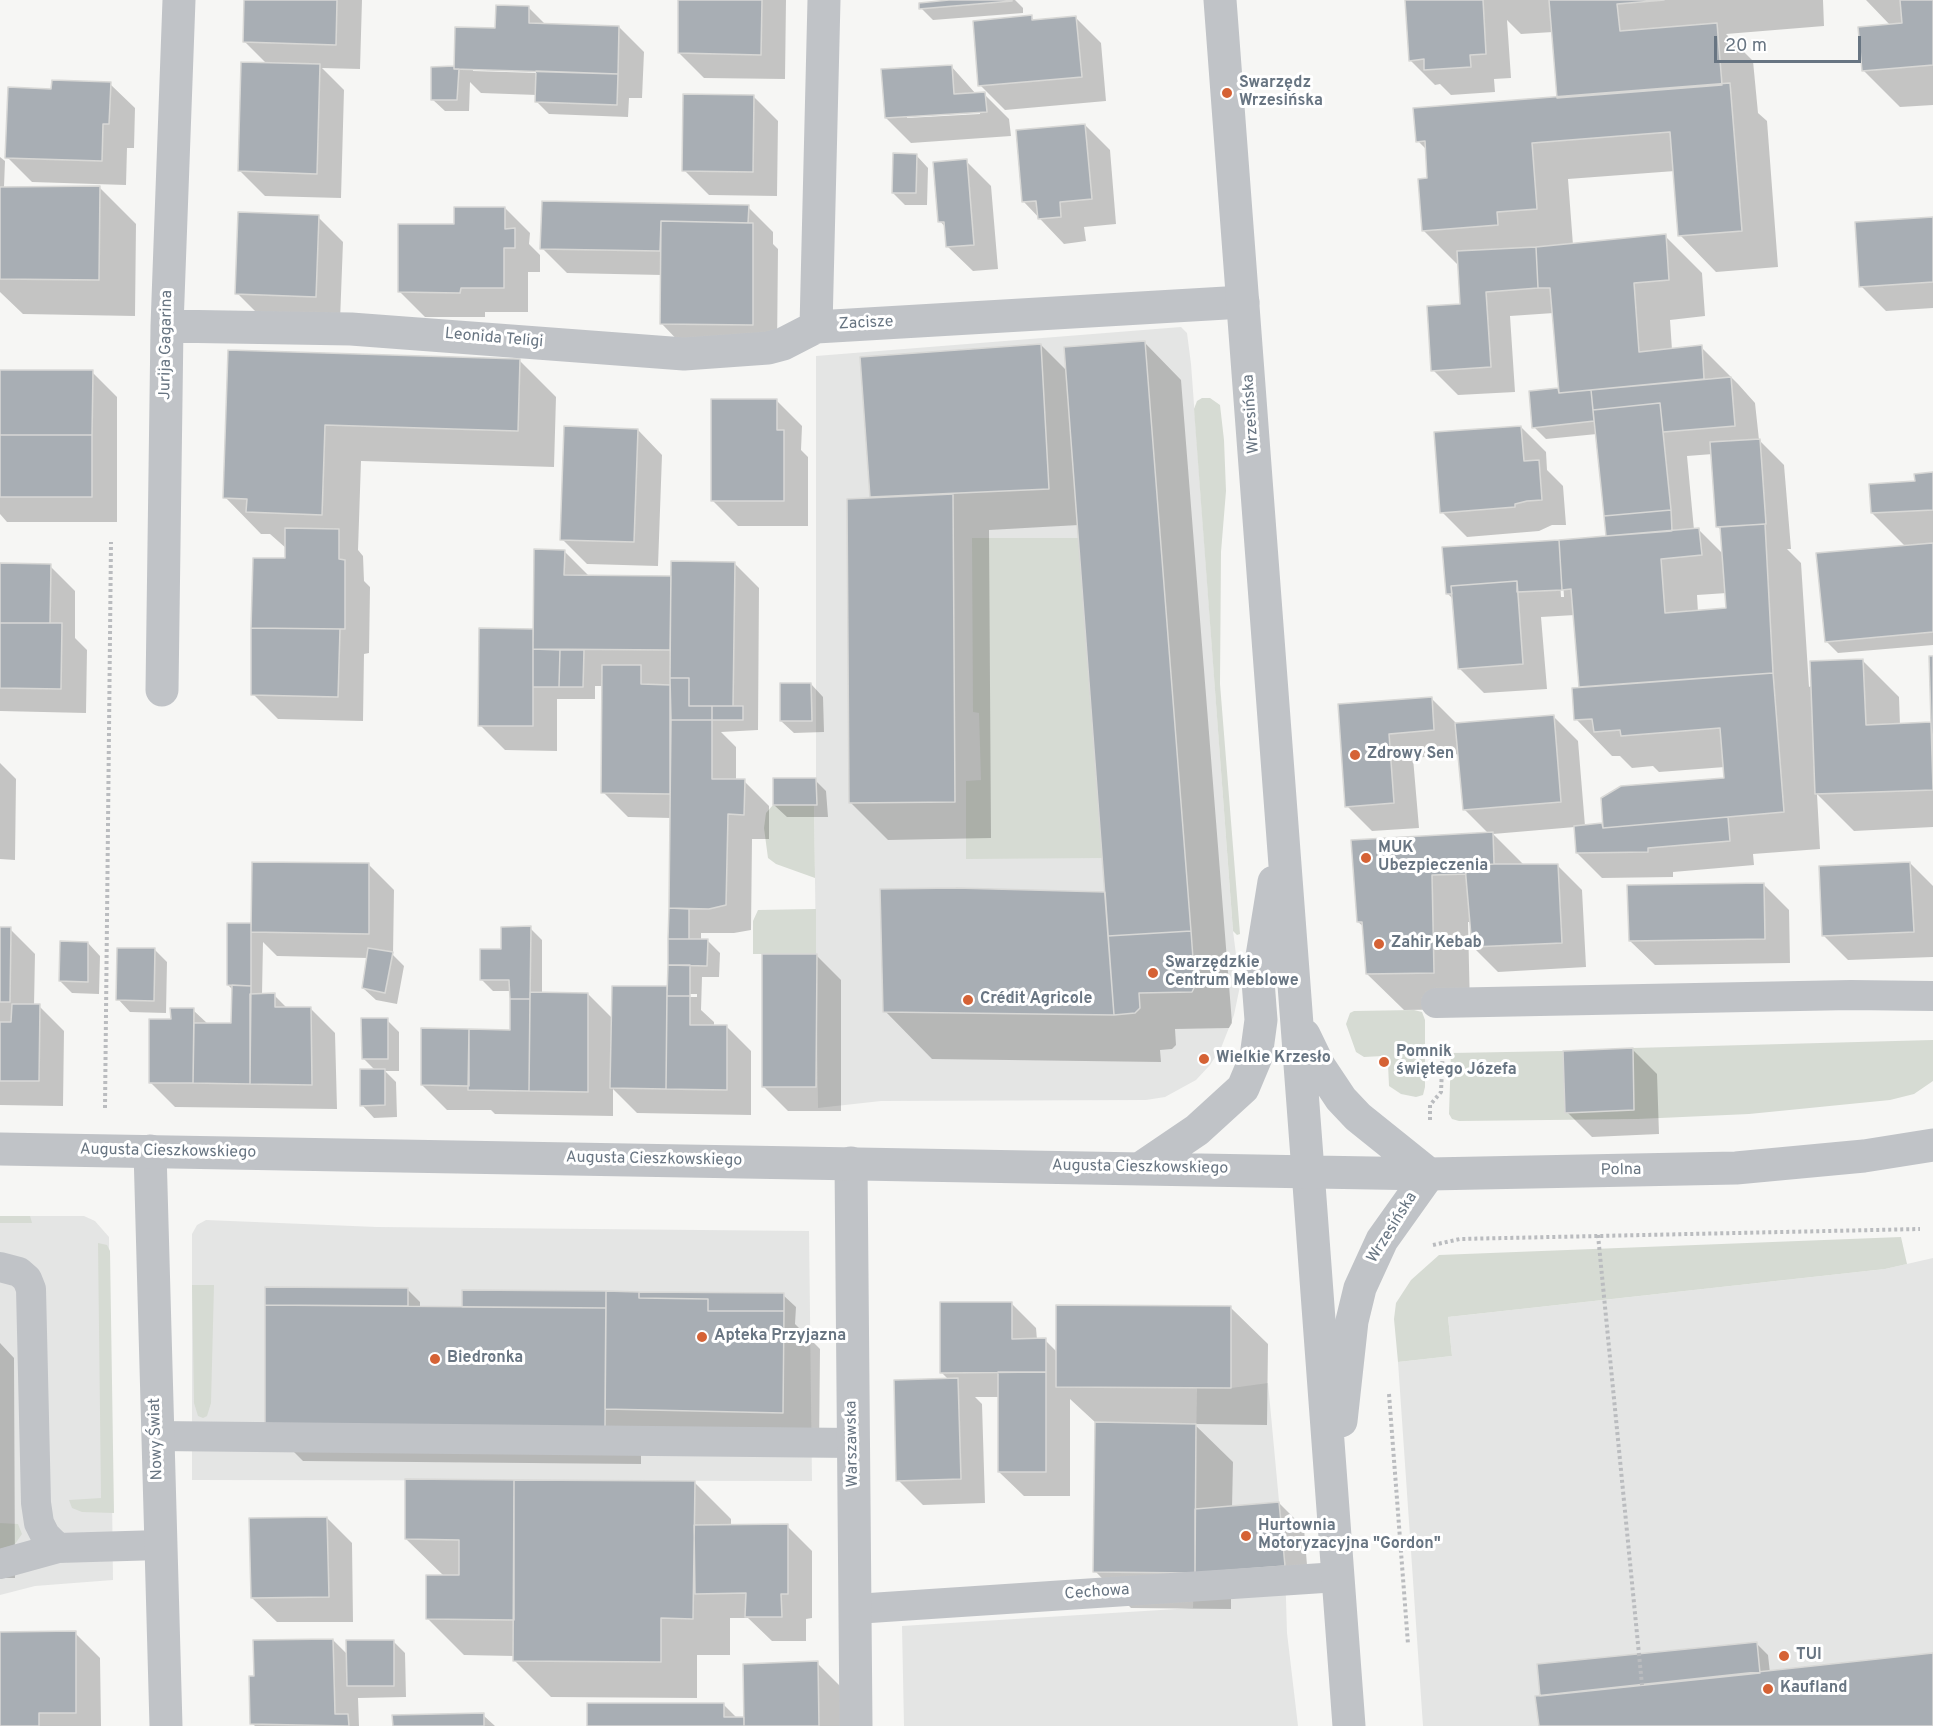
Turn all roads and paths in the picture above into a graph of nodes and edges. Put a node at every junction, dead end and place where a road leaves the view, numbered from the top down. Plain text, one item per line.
1 (179, 0) edge
2 (824, 0) edge
3 (1220, 0) edge
4 (1243, 302) junction
5 (167, 326) junction
6 (816, 327) junction
7 (111, 542) dead end
8 (162, 690) dead end
9 (1282, 827) junction
10 (1933, 996) edge
11 (1436, 1003) dead end
12 (1297, 1018) junction
13 (1454, 1046) dead end
14 (105, 1115) dead end
15 (1430, 1120) dead end
16 (1933, 1145) edge
17 (0, 1149) edge
18 (150, 1151) junction
19 (850, 1163) junction
20 (1141, 1168) junction
21 (1308, 1171) junction
22 (1429, 1174) junction
23 (1920, 1229) dead end
24 (1598, 1235) junction
25 (1427, 1248) dead end
26 (0, 1267) edge
27 (1389, 1383) dead end
28 (156, 1436) junction
29 (853, 1443) junction
30 (1332, 1491) junction
31 (160, 1545) junction
32 (58, 1548) junction
33 (0, 1564) edge
34 (1338, 1577) junction
35 (855, 1609) junction
36 (1408, 1644) dead end
37 (1642, 1685) dead end
38 (166, 1726) edge
39 (856, 1726) edge
40 (1348, 1726) edge

1 - 5 street, Jurija Gagarina
2 - 6 street, Zacisze
3 - 4 street, Wrzesińska
4 - 6 street, Zacisze
4 - 9 street, Wrzesińska
5 - 6 street, Leonida Teligi
5 - 8 street, Jurija Gagarina
7 - 14 path
9 - 12 street, Wrzesińska
9 - 20 street, Wrzesińska
10 - 11 lane
12 - 21 street, Wrzesińska
12 - 22 street, Wrzesińska
13 - 15 path
16 - 22 street, Polna
17 - 18 street, Augusta Cieszkowskiego
18 - 19 street, Augusta Cieszkowskiego
18 - 28 street, Nowy Świat
19 - 20 street, Augusta Cieszkowskiego
19 - 29 street, Warszawska
20 - 21 street, Augusta Cieszkowskiego
21 - 22 street, Polna
21 - 30 street, Wrzesińska
22 - 30 street, Wrzesińska
23 - 24 path
24 - 25 path
24 - 37 path
26 - 32 lane
27 - 36 path
28 - 29 lane
28 - 31 street, Nowy Świat
29 - 35 street, Warszawska
30 - 34 street, Wrzesińska
31 - 32 lane
31 - 38 street, Nowy Świat
32 - 33 lane
34 - 35 lane, Cechowa
34 - 40 street, Wrzesińska
35 - 39 street, Warszawska

